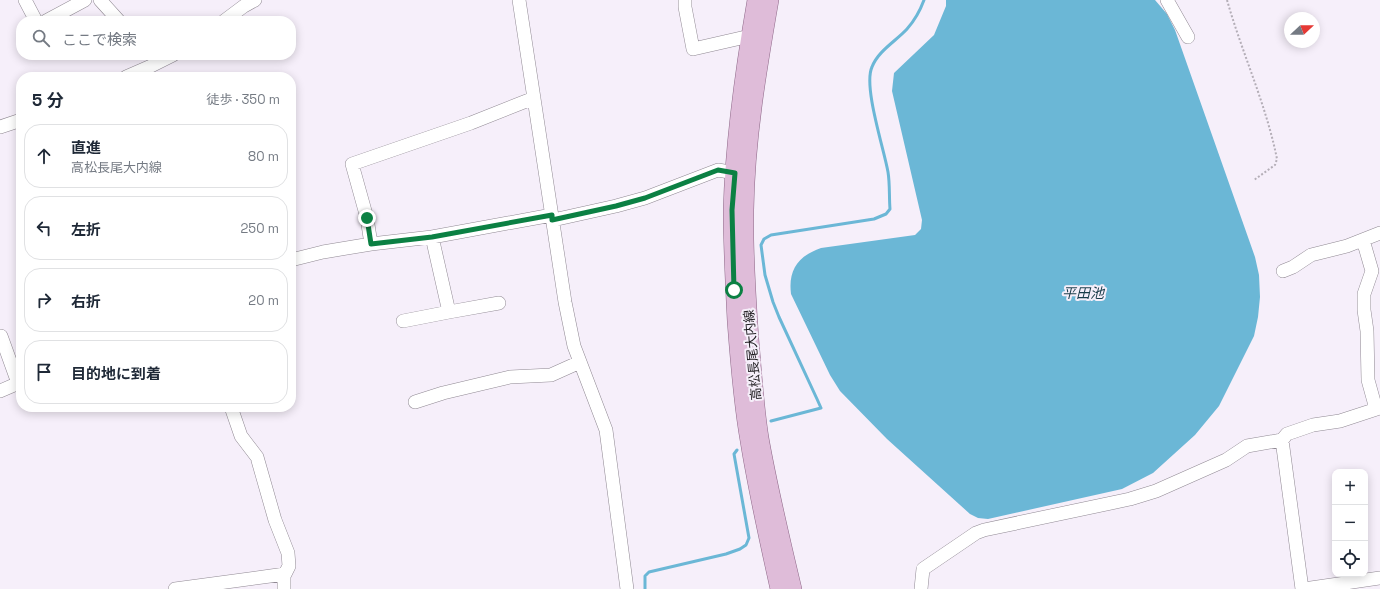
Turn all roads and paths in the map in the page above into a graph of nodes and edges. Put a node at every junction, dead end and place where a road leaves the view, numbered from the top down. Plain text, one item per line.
1 (25, 0) edge
2 (84, 0) edge
3 (100, 0) edge
4 (519, 0) edge
5 (685, 0) edge
6 (756, 0) edge
7 (770, 0) edge
8 (1167, 0) edge
9 (1227, 0) edge
10 (253, 1) edge
11 (33, 16) edge
12 (55, 16) edge
13 (114, 16) edge
14 (231, 16) edge
15 (750, 36) junction
16 (1188, 37) dead end
17 (152, 60) edge
18 (134, 72) edge
19 (534, 98) junction
20 (16, 122) edge
21 (0, 127) edge
22 (735, 173) junction
23 (1254, 180) dead end
24 (552, 217) junction
25 (1380, 233) edge
26 (432, 237) junction
27 (1363, 240) junction
28 (371, 244) junction
29 (296, 259) edge
30 (1283, 270) dead end
31 (499, 303) dead end
32 (448, 312) junction
33 (403, 321) dead end
34 (1, 336) edge
35 (580, 362) junction
36 (16, 372) edge
37 (16, 384) edge
38 (0, 391) edge
39 (415, 402) dead end
40 (1378, 409) edge
41 (233, 412) edge
42 (1282, 440) junction
43 (285, 574) junction
44 (1380, 578) edge
45 (175, 589) edge
46 (284, 589) edge
47 (627, 589) edge
48 (779, 589) edge
49 (793, 589) edge
50 (922, 589) edge
51 (1303, 589) edge

1 - 11 street
2 - 12 street
3 - 13 street
4 - 19 street
5 - 15 street
6 - 15 main road, 高松長尾大内線
7 - 49 main road, 高松長尾大内線
8 - 16 street
9 - 23 path
10 - 14 street
15 - 22 main road, 高松長尾大内線
17 - 18 street
19 - 24 street
19 - 28 street
20 - 21 street
22 - 24 street
22 - 48 main road, 高松長尾大内線
24 - 26 street
24 - 35 street
25 - 27 street
26 - 28 street
26 - 32 street
27 - 30 street
27 - 40 street
28 - 29 street
31 - 32 street
32 - 33 street
34 - 36 street
35 - 39 street
35 - 47 street
37 - 38 street
40 - 42 street
41 - 43 street
42 - 50 street
42 - 51 street
43 - 45 street
43 - 46 street
44 - 51 street

